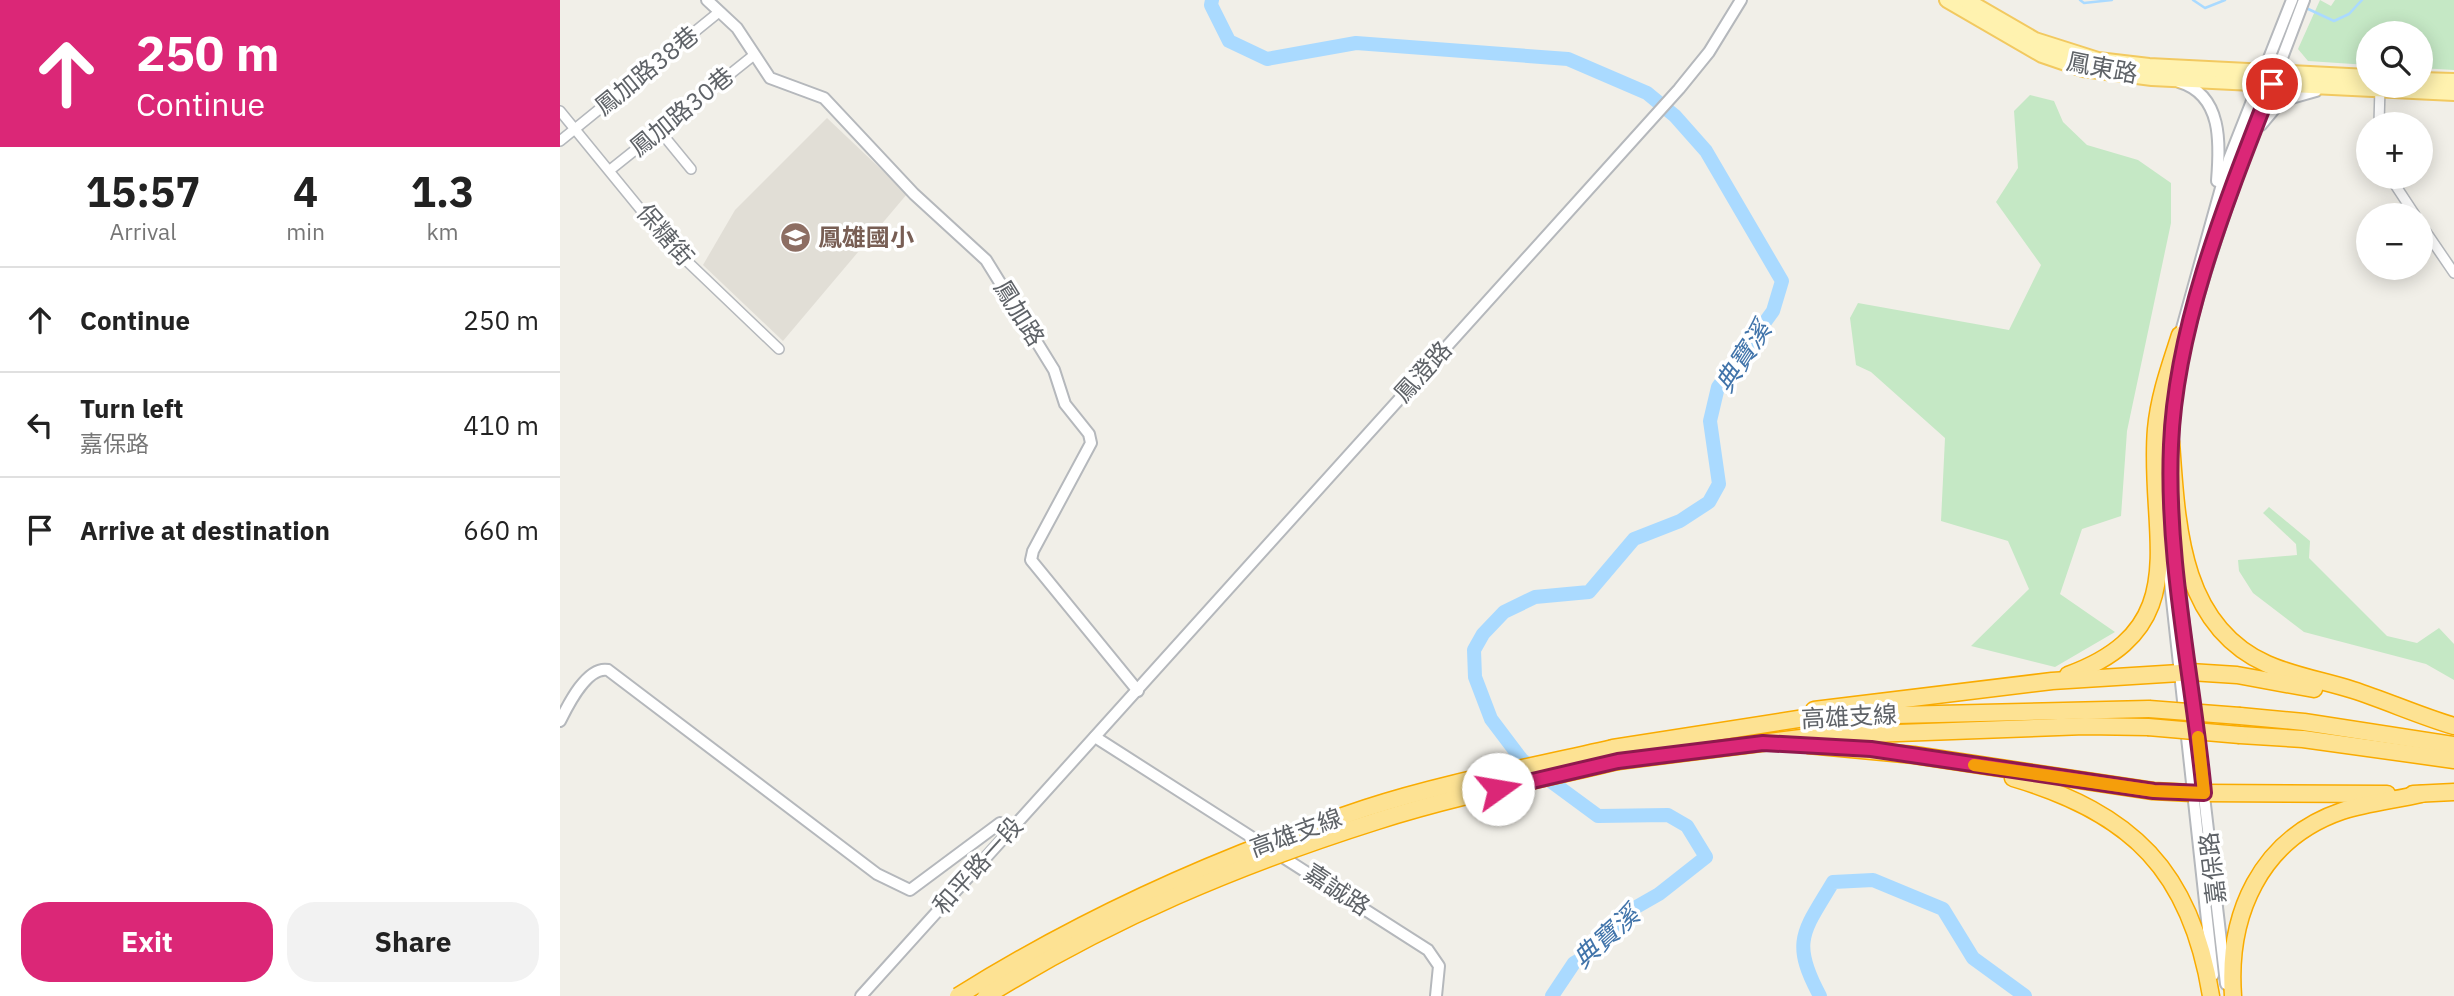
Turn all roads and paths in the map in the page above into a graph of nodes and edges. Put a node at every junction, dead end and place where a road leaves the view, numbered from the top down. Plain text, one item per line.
1 (706, 0) edge
2 (1741, 0) edge
3 (1947, 0) edge
4 (1966, 0) edge
5 (2292, 0) edge
6 (2304, 0) edge
7 (719, 12) junction
8 (1978, 13) junction
9 (754, 55) junction
10 (2268, 77) junction
11 (2356, 77) edge
12 (2152, 78) junction
13 (2433, 81) edge
14 (2454, 82) edge
15 (2356, 88) edge
16 (2334, 89) junction
17 (2433, 91) edge
18 (2454, 93) edge
19 (560, 110) edge
20 (576, 130) junction
21 (659, 130) junction
22 (560, 141) edge
23 (2247, 148) junction
24 (691, 169) dead end
25 (610, 170) junction
26 (2215, 202) junction
27 (2433, 242) edge
28 (2454, 273) edge
29 (2180, 335) junction
30 (779, 349) dead end
31 (2171, 442) junction
32 (2185, 673) junction
33 (2052, 681) junction
34 (1138, 691) junction
35 (2425, 716) junction
36 (560, 721) edge
37 (2454, 726) edge
38 (1095, 737) junction
39 (1682, 737) junction
40 (1763, 743) junction
41 (2454, 745) edge
42 (1616, 755) junction
43 (2454, 760) edge
44 (1967, 764) junction
45 (2454, 792) edge
46 (2198, 793) junction
47 (2421, 794) junction
48 (1010, 829) junction
49 (861, 996) edge
50 (958, 996) edge
51 (986, 996) edge
52 (1436, 996) edge
53 (2213, 996) edge
54 (2231, 996) edge

1 - 7 street, 鳳加路
2 - 34 street, 鳳澄路
3 - 8 main road, 鳳東路
4 - 8 main road, 鳳東路
5 - 10 street
6 - 10 street
7 - 9 street, 鳳加路
7 - 20 street, 鳳加路38巷
8 - 10 main road, 鳳東路
8 - 12 main road, 鳳東路
9 - 21 street, 鳳加路30巷
9 - 34 street, 鳳加路
10 - 11 main road
10 - 12 main road, 鳳東路
10 - 16 main road
10 - 23 street, 嘉保路
10 - 26 street, 嘉保路
12 - 26 street
13 - 14 main road
15 - 16 main road
16 - 23 street
17 - 18 main road
19 - 20 street, 保糖街
20 - 22 street, 鳳加路38巷
20 - 25 street, 保糖街
21 - 24 street
21 - 25 street, 鳳加路30巷
23 - 31 street, 嘉保路
25 - 30 street, 保糖街
26 - 29 street, 嘉保路
27 - 28 street
29 - 32 street, 嘉保路
29 - 33 highway
31 - 32 street, 嘉保路
31 - 35 highway
32 - 33 highway
32 - 35 highway
32 - 46 street, 嘉保路
33 - 39 highway
34 - 38 street, 鳳澄路
35 - 37 highway
36 - 48 street
38 - 48 street, 和平路一段
38 - 52 street, 嘉誠路
39 - 41 highway, 高雄支線, bridge
39 - 42 highway, 高雄支線
40 - 42 highway, 高雄支線
40 - 43 highway, 高雄支線, bridge
40 - 44 highway
42 - 50 highway, 高雄支線, bridge
42 - 51 highway, 高雄支線, bridge
44 - 46 highway
44 - 53 highway
45 - 47 highway
46 - 47 highway
46 - 53 street, 嘉保路
46 - 54 street, 嘉保路
47 - 54 highway
48 - 49 street, 和平路一段

